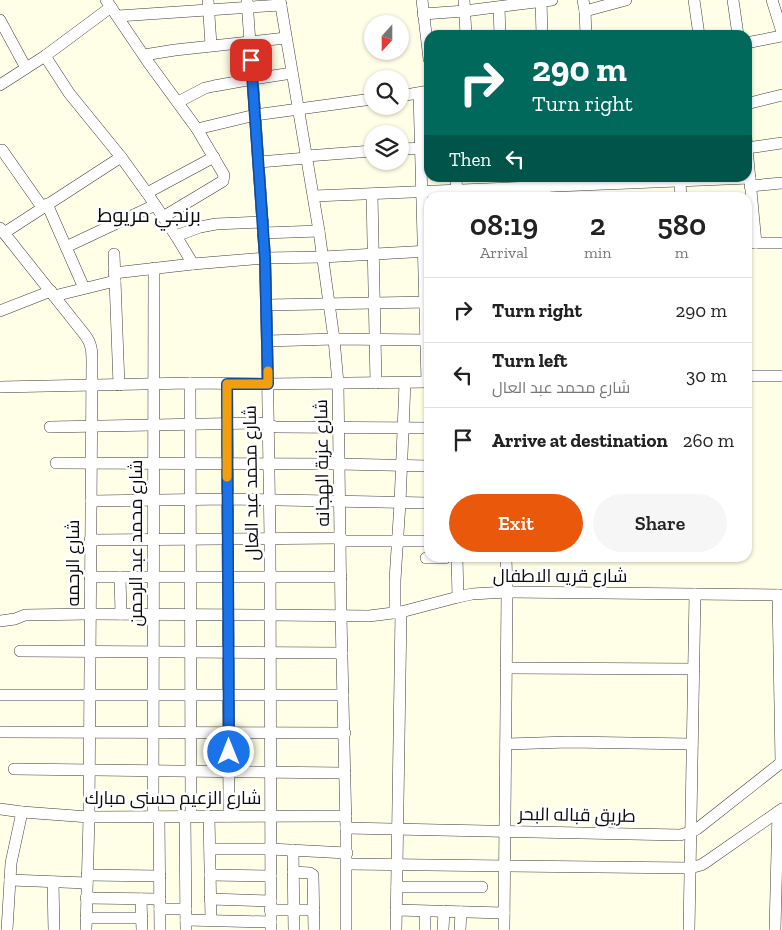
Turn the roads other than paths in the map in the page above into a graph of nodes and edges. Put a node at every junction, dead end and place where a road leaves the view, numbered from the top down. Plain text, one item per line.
1 (422, 0) edge
2 (545, 0) edge
3 (626, 0) edge
4 (694, 0) edge
5 (733, 0) edge
6 (772, 0) edge
7 (281, 2) edge
8 (247, 4) edge
9 (208, 5) edge
10 (464, 6) edge
11 (584, 6) edge
12 (499, 7) junction
13 (112, 8) edge
14 (423, 14) junction
15 (0, 20) edge
16 (425, 30) edge
17 (466, 30) edge
18 (500, 30) edge
19 (542, 30) edge
20 (586, 30) edge
21 (698, 30) edge
22 (737, 30) edge
23 (782, 32) edge
24 (782, 36) edge
25 (286, 38) junction
26 (250, 41) junction
27 (752, 42) edge
28 (211, 46) junction
29 (144, 55) junction
30 (45, 56) junction
31 (26, 68) junction
32 (292, 73) junction
33 (253, 79) junction
34 (1, 82) edge
35 (424, 92) edge
36 (409, 94) edge
37 (782, 95) edge
38 (364, 100) edge
39 (178, 102) junction
40 (752, 102) edge
41 (299, 110) junction
42 (255, 115) junction
43 (198, 129) junction
44 (752, 143) edge
45 (782, 143) edge
46 (424, 148) edge
47 (409, 149) edge
48 (2, 150) dead end
49 (364, 152) edge
50 (121, 156) junction
51 (214, 157) junction
52 (307, 157) junction
53 (259, 162) junction
54 (424, 162) edge
55 (618, 182) edge
56 (680, 182) joint
57 (750, 182) junction
58 (782, 183) edge
59 (595, 185) junction
60 (545, 187) edge
61 (422, 191) junction
62 (434, 192) edge
63 (482, 192) edge
64 (595, 192) edge
65 (681, 192) edge
66 (750, 192) edge
67 (147, 194) junction
68 (372, 194) junction
69 (314, 196) junction
70 (155, 205) junction
71 (45, 206) junction
72 (163, 217) junction
73 (424, 221) edge
74 (263, 228) junction
75 (2, 230) edge
76 (319, 231) junction
77 (176, 236) junction
78 (752, 243) edge
79 (782, 243) edge
80 (66, 247) junction
81 (424, 251) edge
82 (114, 254) dead end
83 (373, 254) junction
84 (323, 257) junction
85 (265, 258) junction
86 (193, 264) junction
87 (154, 268) junction
88 (115, 277) junction
89 (84, 288) junction
90 (52, 293) junction
91 (424, 302) edge
92 (374, 303) junction
93 (329, 304) junction
94 (266, 305) junction
95 (0, 311) edge
96 (334, 339) junction
97 (375, 340) junction
98 (424, 340) edge
99 (267, 341) junction
100 (752, 376) edge
101 (782, 376) edge
102 (424, 382) edge
103 (190, 383) junction
104 (338, 383) junction
105 (376, 383) junction
106 (405, 383) junction
107 (154, 384) junction
108 (227, 384) junction
109 (268, 384) junction
110 (119, 385) junction
111 (92, 386) junction
112 (0, 387) edge
113 (190, 424) junction
114 (227, 424) junction
115 (154, 425) junction
116 (91, 426) junction
117 (269, 426) junction
118 (50, 427) dead end
119 (338, 428) junction
120 (403, 428) junction
121 (424, 428) edge
122 (56, 463) dead end
123 (91, 463) junction
124 (154, 463) junction
125 (190, 463) junction
126 (227, 464) junction
127 (269, 464) junction
128 (339, 464) junction
129 (401, 466) junction
130 (424, 466) edge
131 (227, 499) junction
132 (154, 500) junction
133 (190, 500) junction
134 (270, 500) junction
135 (91, 501) junction
136 (340, 502) junction
137 (400, 503) junction
138 (424, 503) edge
139 (190, 539) junction
140 (228, 539) junction
141 (270, 539) junction
142 (90, 540) junction
143 (154, 540) junction
144 (341, 540) junction
145 (398, 542) junction
146 (424, 542) edge
147 (457, 562) edge
148 (506, 562) edge
149 (90, 577) junction
150 (120, 577) junction
151 (153, 577) junction
152 (190, 577) junction
153 (228, 577) junction
154 (270, 577) junction
155 (341, 577) junction
156 (507, 592) junction
157 (695, 594) junction
158 (780, 595) edge
159 (458, 597) junction
160 (398, 612) junction
161 (90, 614) junction
162 (121, 614) junction
163 (153, 614) junction
164 (190, 614) junction
165 (228, 615) junction
166 (270, 615) junction
167 (341, 616) junction
168 (0, 621) edge
169 (20, 651) dead end
170 (90, 652) junction
171 (153, 652) junction
172 (190, 652) junction
173 (228, 652) junction
174 (270, 653) junction
175 (342, 653) junction
176 (506, 668) junction
177 (694, 670) junction
178 (0, 695) edge
179 (89, 695) junction
180 (190, 695) junction
181 (228, 695) junction
182 (270, 695) junction
183 (343, 695) junction
184 (153, 696) junction
185 (0, 732) edge
186 (89, 732) junction
187 (153, 732) junction
188 (190, 732) junction
189 (228, 732) junction
190 (270, 733) junction
191 (344, 733) junction
192 (506, 744) junction
193 (692, 744) junction
194 (782, 763) edge
195 (14, 769) dead end
196 (89, 770) junction
197 (153, 771) junction
198 (190, 771) junction
199 (229, 772) junction
200 (270, 772) junction
201 (345, 774) junction
202 (0, 809) edge
203 (780, 810) edge
204 (22, 812) junction
205 (188, 816) junction
206 (209, 816) junction
207 (229, 816) junction
208 (270, 816) junction
209 (346, 816) junction
210 (89, 817) junction
211 (156, 817) junction
212 (346, 828) junction
213 (398, 829) junction
214 (505, 831) junction
215 (691, 832) junction
216 (210, 849) junction
217 (270, 849) junction
218 (293, 850) junction
219 (347, 859) junction
220 (6, 863) edge
221 (397, 865) junction
222 (505, 867) junction
223 (690, 868) junction
224 (293, 872) junction
225 (210, 875) junction
226 (160, 876) junction
227 (271, 876) junction
228 (87, 879) junction
229 (10, 880) junction
230 (53, 882) junction
231 (397, 887) junction
232 (482, 887) dead end
233 (86, 898) junction
234 (141, 899) junction
235 (210, 900) junction
236 (160, 904) junction
237 (271, 905) junction
238 (294, 910) junction
239 (314, 910) junction
240 (396, 910) junction
241 (444, 911) junction
242 (461, 912) junction
243 (504, 913) junction
244 (86, 918) junction
245 (186, 920) edge
246 (211, 920) junction
247 (142, 924) edge
248 (270, 926) edge
249 (7, 930) edge
250 (54, 930) edge
251 (86, 930) edge
252 (160, 930) edge
253 (294, 930) edge
254 (314, 930) edge
255 (346, 930) edge
256 (396, 930) edge
257 (443, 930) edge
258 (460, 930) edge
259 (504, 930) edge
260 (689, 930) edge
261 (776, 930) edge

1 - 14 street
2 - 12 street
2 - 19 street
3 - 11 street
4 - 21 street
5 - 22 street
6 - 23 street
7 - 8 street
7 - 25 street, شارع عزبة الهجانه
8 - 9 street
8 - 26 street, شارع محمد عبد العال
9 - 13 street
9 - 28 street
10 - 12 street
10 - 14 street
10 - 17 street
11 - 20 street
12 - 18 street
13 - 29 street
13 - 30 street
14 - 16 street
15 - 31 street
24 - 27 street
25 - 26 street
25 - 32 street, شارع عزبة الهجانه
26 - 28 street
26 - 33 street, شارع محمد عبد العال
28 - 29 street
29 - 39 street
30 - 31 street
30 - 50 street
31 - 34 street
32 - 33 street
32 - 41 street, شارع عزبة الهجانه
33 - 39 street
33 - 42 street, شارع محمد عبد العال
35 - 36 street
37 - 40 street
38 - 41 street
39 - 43 street
41 - 42 street
41 - 52 street, شارع عزبة الهجانه
42 - 43 street
42 - 53 street, شارع محمد عبد العال
43 - 51 street
44 - 45 street
46 - 47 street
48 - 71 street
49 - 52 street
50 - 67 street
50 - 71 street
51 - 67 street
51 - 72 street
52 - 53 street
52 - 69 street, شارع عزبة الهجانه
53 - 74 street, شارع محمد عبد العال
54 - 61 street
55 - 59 street
56 - 57 street
56 - 65 street
57 - 58 street
57 - 66 street
59 - 60 street
59 - 64 street
60 - 63 street
61 - 62 street
61 - 68 street
61 - 73 street
67 - 70 street
68 - 69 street
68 - 83 street
69 - 76 street, شارع عزبة الهجانه
70 - 72 street
70 - 80 street
71 - 75 street
71 - 80 street
72 - 77 street
74 - 76 street
74 - 77 street
74 - 85 street, شارع محمد عبد العال
75 - 90 street, شارع الرحمه
76 - 84 street, شارع عزبة الهجانه
77 - 86 street
78 - 79 street
80 - 89 street
81 - 83 street
82 - 88 street
83 - 84 street
83 - 92 street
84 - 85 street
84 - 93 street, شارع عزبة الهجانه
85 - 86 street
85 - 94 street, شارع محمد عبد العال
86 - 87 street
87 - 88 street
87 - 107 street, شارع محمد عبد الرحمن
88 - 89 street
88 - 110 street
89 - 90 street
90 - 95 street
90 - 111 street, شارع الرحمه
91 - 92 street
92 - 93 street
92 - 97 street
93 - 94 street
93 - 96 street, شارع عزبة الهجانه
94 - 99 street, شارع محمد عبد العال
96 - 97 street
96 - 99 street
96 - 104 street, شارع عزبة الهجانه
97 - 98 street
97 - 105 street
99 - 109 street, شارع محمد عبد العال
100 - 101 street
102 - 106 street
103 - 107 street
103 - 108 street
103 - 113 street
104 - 105 street
104 - 109 street
104 - 119 street, شارع عزبة الهجانه
105 - 106 street
106 - 120 street
107 - 110 street
107 - 115 street, شارع محمد عبد الرحمن
108 - 109 street
108 - 114 street
109 - 117 street, شارع محمد عبد العال
110 - 111 street
111 - 112 street
111 - 116 street, شارع الرحمه
113 - 114 street
113 - 115 street
113 - 125 street
114 - 117 street
114 - 126 street
115 - 116 street
115 - 124 street, شارع محمد عبد الرحمن
116 - 118 street
116 - 123 street, شارع الرحمه
117 - 119 street
117 - 127 street, شارع محمد عبد العال
119 - 120 street
119 - 128 street, شارع عزبة الهجانه
120 - 121 street
120 - 129 street
122 - 123 street
123 - 124 street
123 - 135 street, شارع الرحمه
124 - 125 street
124 - 132 street, شارع محمد عبد الرحمن
125 - 126 street
125 - 133 street
126 - 127 street
126 - 131 street
127 - 128 street
127 - 134 street, شارع محمد عبد العال
128 - 129 street
128 - 136 street, شارع عزبة الهجانه
129 - 130 street
129 - 137 street
131 - 133 street
131 - 134 street
131 - 140 street
132 - 133 street
132 - 135 street
132 - 143 street, شارع محمد عبد الرحمن
133 - 139 street
134 - 136 street
134 - 141 street, شارع محمد عبد العال
135 - 142 street, شارع الرحمه
136 - 137 street
136 - 144 street, شارع عزبة الهجانه
137 - 138 street
137 - 145 street
139 - 140 street
139 - 143 street
139 - 152 street
140 - 141 street
140 - 153 street
141 - 144 street
141 - 154 street, شارع محمد عبد العال
142 - 143 street
142 - 149 street, شارع الرحمه
143 - 151 street, شارع محمد عبد الرحمن
144 - 145 street
144 - 155 street, شارع عزبة الهجانه
145 - 146 street
145 - 160 street
147 - 159 street
148 - 156 street
149 - 150 street
149 - 161 street, شارع الرحمه
150 - 151 street
150 - 162 street
151 - 152 street
151 - 163 street, شارع محمد عبد الرحمن
152 - 153 street
152 - 164 street
153 - 154 street
153 - 165 street
154 - 155 street
154 - 166 street, شارع محمد عبد العال
155 - 167 street, شارع عزبة الهجانه
156 - 157 street, شارع قريه الاطفال
156 - 159 street, شارع قريه الاطفال
156 - 176 street
157 - 158 street, شارع قريه الاطفال
157 - 177 street
158 - 194 street
159 - 160 street, شارع قريه الاطفال
160 - 167 street, شارع قريه الاطفال
160 - 213 street
161 - 162 street, شارع قريه الاطفال
161 - 168 street, شارع قريه الاطفال
161 - 170 street, شارع الرحمه
162 - 163 street, شارع قريه الاطفال
163 - 164 street, شارع قريه الاطفال
163 - 171 street, شارع محمد عبد الرحمن
164 - 165 street, شارع قريه الاطفال
164 - 172 street
165 - 166 street, شارع قريه الاطفال
165 - 173 street
166 - 167 street, شارع قريه الاطفال
166 - 174 street, شارع محمد عبد العال
167 - 175 street, شارع عزبة الهجانه
169 - 170 street
170 - 171 street
170 - 179 street, شارع الرحمه
171 - 172 street
171 - 184 street, شارع محمد عبد الرحمن
172 - 173 street
172 - 180 street
173 - 174 street
173 - 181 street
174 - 175 street
174 - 182 street, شارع محمد عبد العال
175 - 183 street, شارع عزبة الهجانه
176 - 177 street
176 - 192 street
177 - 193 street
178 - 179 street
179 - 184 street
179 - 186 street, شارع الرحمه
180 - 181 street
180 - 184 street
180 - 188 street
181 - 182 street
181 - 189 street
182 - 183 street
182 - 190 street, شارع محمد عبد العال
183 - 191 street, شارع عزبة الهجانه
184 - 187 street, شارع محمد عبد الرحمن
185 - 186 street
186 - 187 street
186 - 196 street, شارع الرحمه
187 - 188 street
187 - 197 street, شارع محمد عبد الرحمن
188 - 189 street
188 - 198 street
189 - 190 street
189 - 199 street
190 - 191 street
190 - 200 street, شارع محمد عبد العال
191 - 201 street, شارع عزبة الهجانه
192 - 193 street
192 - 214 street
193 - 215 street
194 - 215 street, طريق قباله البحر
195 - 196 street
196 - 197 street
196 - 210 street, شارع الرحمه
197 - 198 street
197 - 211 street, شارع محمد عبد الرحمن
198 - 199 street
198 - 205 street
199 - 200 street
199 - 207 street
200 - 201 street
200 - 208 street, شارع محمد عبد العال
201 - 209 street, شارع عزبة الهجانه
202 - 204 street, شارع الزعيم حسنى مبارك
203 - 223 street
203 - 261 street
204 - 210 street, شارع الزعيم حسنى مبارك
204 - 220 street
205 - 206 street, شارع الزعيم حسنى مبارك
205 - 211 street, شارع الزعيم حسنى مبارك
205 - 245 street
206 - 207 street, شارع الزعيم حسنى مبارك
206 - 216 street
207 - 208 street, شارع الزعيم حسنى مبارك
208 - 209 street, شارع الزعيم حسنى مبارك
208 - 217 street, شارع محمد عبد العال
209 - 212 street, شارع عزبة الهجانه
210 - 211 street, شارع الزعيم حسنى مبارك
210 - 228 street, شارع الرحمه
211 - 226 street, شارع محمد عبد الرحمن
212 - 213 street, طريق قباله البحر
212 - 219 street, شارع عزبة الهجانه
213 - 214 street, طريق قباله البحر
213 - 221 street
214 - 215 street, طريق قباله البحر
214 - 222 street
215 - 223 street
216 - 217 street
216 - 225 street
217 - 218 street
217 - 227 street, شارع محمد عبد العال
218 - 219 street
218 - 224 street
219 - 221 street
219 - 255 street, شارع عزبة الهجانه
220 - 229 street
221 - 222 street
221 - 231 street
222 - 223 street
222 - 243 street
223 - 260 street
224 - 238 street
224 - 239 street
225 - 227 street
225 - 235 street
226 - 228 street
226 - 236 street, شارع محمد عبد الرحمن
227 - 237 street, شارع محمد عبد العال
228 - 230 street
228 - 233 street, شارع الرحمه
229 - 230 street
229 - 249 street
230 - 250 street
231 - 232 street
231 - 240 street
233 - 234 street
233 - 244 street, شارع الرحمه
234 - 236 street
234 - 247 street
235 - 237 street
235 - 246 street
236 - 245 street
236 - 252 street, شارع محمد عبد الرحمن
237 - 238 street
237 - 248 street, شارع محمد عبد العال
238 - 239 street
238 - 253 street
239 - 254 street
240 - 241 street
240 - 256 street
241 - 242 street
241 - 257 street
242 - 243 street
242 - 258 street
243 - 259 street
244 - 247 street
244 - 251 street, شارع الرحمه
245 - 246 street
246 - 248 street

